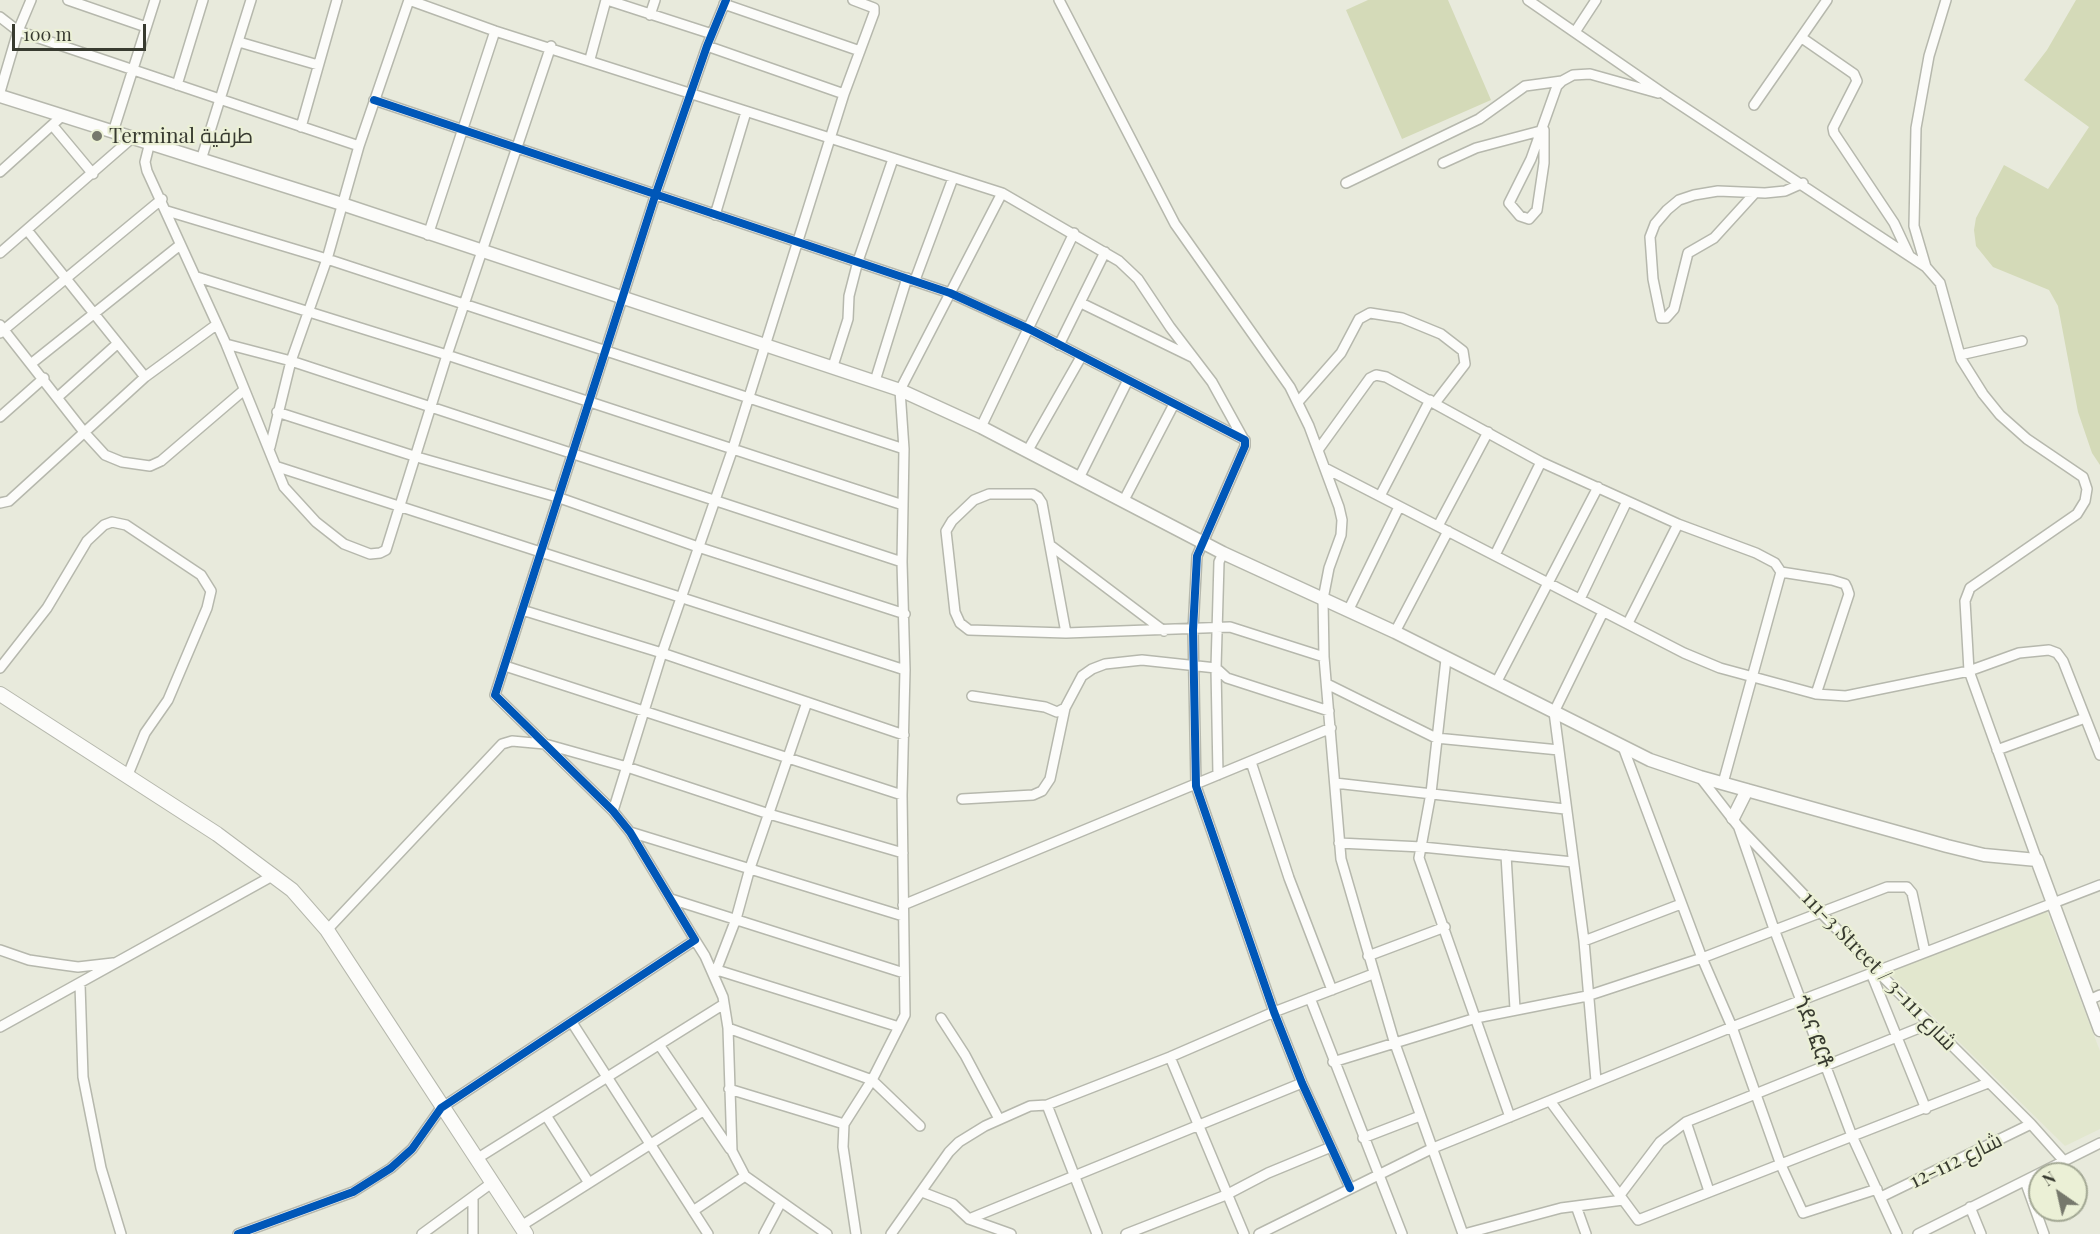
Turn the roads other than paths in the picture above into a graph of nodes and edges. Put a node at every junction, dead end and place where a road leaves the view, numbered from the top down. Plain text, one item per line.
1 (31, 0) edge
2 (68, 0) edge
3 (155, 0) edge
4 (203, 0) edge
5 (251, 0) edge
6 (337, 0) edge
7 (409, 0) edge
8 (607, 0) edge
9 (655, 0) edge
10 (853, 0) edge
11 (1059, 0) edge
12 (1528, 0) edge
13 (1596, 0) edge
14 (1827, 0) edge
15 (1946, 0) edge
16 (725, 2) edge
17 (875, 4) edge
18 (650, 15) junction
19 (0, 17) edge
20 (146, 27) junction
21 (495, 30) junction
22 (18, 31) junction
23 (1575, 32) junction
24 (712, 34) junction
25 (1802, 38) junction
26 (239, 42) junction
27 (551, 46) junction
28 (707, 46) junction
29 (860, 51) junction
30 (590, 59) junction
31 (318, 65) junction
32 (132, 70) junction
33 (1562, 81) junction
34 (177, 86) junction
35 (692, 92) junction
36 (0, 94) edge
37 (844, 94) junction
38 (1667, 96) junction
39 (222, 100) junction
40 (374, 100) junction
41 (1754, 105) dead end
42 (746, 112) junction
43 (57, 121) junction
44 (301, 127) junction
45 (462, 130) junction
46 (1544, 130) junction
47 (113, 132) junction
48 (132, 138) junction
49 (830, 138) junction
50 (150, 142) junction
51 (359, 146) junction
52 (517, 149) junction
53 (894, 159) junction
54 (201, 160) junction
55 (1443, 164) dead end
56 (0, 172) edge
57 (93, 174) junction
58 (953, 178) junction
59 (1346, 183) dead end
60 (1803, 183) junction
61 (1002, 193) junction
62 (1755, 194) junction
63 (656, 196) junction
64 (162, 199) junction
65 (342, 204) junction
66 (167, 211) junction
67 (715, 215) junction
68 (27, 230) junction
69 (1074, 233) junction
70 (428, 235) junction
71 (798, 241) junction
72 (180, 245) junction
73 (482, 252) junction
74 (1105, 252) junction
75 (0, 253) edge
76 (1910, 256) junction
77 (327, 259) junction
78 (858, 261) junction
79 (1926, 267) junction
80 (197, 277) junction
81 (64, 278) junction
82 (911, 279) junction
83 (950, 293) junction
84 (624, 298) junction
85 (1081, 303) junction
86 (464, 305) junction
87 (309, 311) junction
88 (92, 314) junction
89 (216, 325) junction
90 (1, 329) edge
91 (1029, 330) junction
92 (2022, 340) dead end
93 (117, 344) junction
94 (226, 344) junction
95 (765, 344) junction
96 (1059, 345) junction
97 (606, 352) junction
98 (447, 355) junction
99 (1960, 355) junction
100 (1081, 357) junction
101 (1194, 358) junction
102 (291, 361) junction
103 (32, 363) junction
104 (833, 366) junction
105 (145, 377) junction
106 (44, 378) junction
107 (1128, 380) junction
108 (875, 381) junction
109 (244, 390) junction
110 (900, 390) junction
111 (58, 396) junction
112 (747, 399) junction
113 (1433, 401) junction
114 (1298, 402) junction
115 (589, 404) junction
116 (1174, 404) junction
117 (431, 407) junction
118 (277, 412) junction
119 (0, 417) edge
120 (981, 427) junction
121 (84, 432) junction
122 (1488, 432) junction
123 (1245, 440) junction
124 (270, 447) junction
125 (904, 449) junction
126 (1028, 450) junction
127 (1318, 450) junction
128 (732, 451) junction
129 (571, 452) junction
130 (417, 457) junction
131 (1541, 462) junction
132 (278, 467) junction
133 (1325, 468) junction
134 (1079, 478) junction
135 (1598, 487) junction
136 (1380, 496) junction
137 (557, 498) junction
138 (715, 500) junction
139 (1124, 501) junction
140 (1627, 501) junction
141 (0, 503) edge
142 (903, 505) junction
143 (400, 507) junction
144 (1399, 507) junction
145 (1678, 524) junction
146 (1438, 526) junction
147 (1448, 531) junction
148 (1203, 542) junction
149 (1050, 545) junction
150 (698, 547) junction
151 (540, 552) junction
152 (1223, 553) junction
153 (1495, 555) junction
154 (902, 562) junction
155 (1781, 572) junction
156 (1548, 583) junction
157 (681, 597) junction
158 (1323, 599) junction
159 (1580, 599) junction
160 (522, 610) junction
161 (1347, 611) junction
162 (1603, 612) junction
163 (904, 614) junction
164 (1628, 623) junction
165 (1218, 627) junction
166 (1193, 630) junction
167 (1164, 631) junction
168 (1395, 632) junction
169 (1066, 633) junction
170 (662, 653) junction
171 (1324, 657) junction
172 (1446, 659) junction
173 (505, 666) junction
174 (1195, 666) junction
175 (0, 668) edge
176 (1216, 668) junction
177 (905, 670) junction
178 (1969, 671) junction
179 (1752, 677) junction
180 (1496, 683) junction
181 (1327, 684) junction
182 (0, 694) edge
183 (1816, 694) junction
184 (972, 696) dead end
185 (807, 702) junction
186 (1065, 708) junction
187 (644, 711) junction
188 (1329, 711) junction
189 (1554, 712) junction
190 (2085, 717) junction
191 (1331, 728) junction
192 (904, 735) junction
193 (1436, 738) junction
194 (545, 744) junction
195 (1623, 747) junction
196 (1559, 750) junction
197 (1997, 750) junction
198 (2100, 755) edge
199 (788, 757) junction
200 (1251, 762) junction
201 (627, 768) junction
202 (1218, 775) junction
203 (127, 777) junction
204 (1700, 777) junction
205 (1335, 783) junction
206 (1723, 783) junction
207 (1196, 786) junction
208 (1747, 790) junction
209 (1431, 793) junction
210 (902, 795) junction
211 (962, 799) dead end
212 (1565, 809) junction
213 (613, 811) junction
214 (769, 814) junction
215 (1736, 822) junction
216 (630, 832) junction
217 (1340, 843) junction
218 (1422, 847) junction
219 (903, 853) junction
220 (1506, 855) junction
221 (2037, 860) junction
222 (1573, 862) junction
223 (750, 868) junction
224 (274, 875) junction
225 (2100, 885) edge
226 (671, 899) junction
227 (1682, 904) junction
228 (2053, 904) junction
229 (903, 905) junction
230 (1822, 911) junction
231 (903, 916) junction
232 (736, 919) junction
233 (1445, 927) junction
234 (1774, 929) junction
235 (327, 930) junction
236 (695, 940) junction
237 (1584, 941) junction
238 (0, 950) edge
239 (1925, 952) junction
240 (1368, 956) junction
241 (1702, 958) junction
242 (118, 963) junction
243 (1874, 972) junction
244 (716, 973) junction
245 (904, 973) junction
246 (1373, 974) junction
247 (80, 984) junction
248 (1332, 990) junction
249 (1587, 996) junction
250 (1310, 998) junction
251 (2094, 998) edge
252 (1801, 1002) junction
253 (724, 1004) junction
254 (1515, 1009) junction
255 (1274, 1012) junction
256 (941, 1018) dead end
257 (1476, 1018) junction
258 (573, 1024) junction
259 (1929, 1024) junction
260 (0, 1027) edge
261 (899, 1027) junction
262 (1732, 1027) junction
263 (728, 1028) junction
264 (2100, 1030) edge
265 (1898, 1037) junction
266 (1394, 1041) junction
267 (660, 1046) junction
268 (1170, 1057) junction
269 (1333, 1062) junction
270 (1826, 1065) junction
271 (607, 1078) junction
272 (872, 1080) junction
273 (1596, 1081) junction
274 (1302, 1083) junction
275 (1988, 1083) junction
276 (729, 1089) junction
277 (1755, 1094) junction
278 (1550, 1101) junction
279 (1047, 1105) junction
280 (441, 1108) junction
281 (1926, 1109) junction
282 (703, 1111) junction
283 (1420, 1116) junction
284 (1510, 1117) junction
285 (547, 1118) junction
286 (999, 1119) junction
287 (1686, 1122) junction
288 (844, 1124) junction
289 (2031, 1124) junction
290 (920, 1126) dead end
291 (1198, 1126) junction
292 (1852, 1136) junction
293 (1363, 1138) junction
294 (2100, 1143) edge
295 (651, 1144) junction
296 (1331, 1146) junction
297 (1433, 1149) junction
298 (732, 1151) junction
299 (478, 1158) junction
300 (2064, 1161) junction
301 (1781, 1165) junction
302 (1378, 1173) junction
303 (745, 1176) junction
304 (1075, 1177) junction
305 (2025, 1181) junction
306 (493, 1182) junction
307 (589, 1183) junction
308 (1350, 1188) junction
309 (1710, 1191) junction
310 (922, 1192) junction
311 (1879, 1193) junction
312 (1226, 1195) junction
313 (473, 1197) junction
314 (1622, 1198) junction
315 (781, 1202) junction
316 (1576, 1206) junction
317 (1970, 1207) junction
318 (693, 1211) junction
319 (969, 1219) junction
320 (524, 1230) edge
321 (121, 1234) edge
322 (238, 1234) edge
323 (422, 1234) edge
324 (473, 1234) edge
325 (707, 1234) edge
326 (764, 1234) edge
327 (827, 1234) edge
328 (856, 1234) edge
329 (891, 1234) edge
330 (1011, 1234) edge
331 (1097, 1234) edge
332 (1126, 1234) edge
333 (1244, 1234) edge
334 (1259, 1234) edge
335 (1402, 1234) edge
336 (1463, 1234) edge
337 (1586, 1234) edge
338 (1897, 1234) edge
339 (1918, 1234) edge
340 (1981, 1234) edge
341 (2043, 1234) edge

1 - 22 street
2 - 20 street
3 - 20 street
4 - 34 street
5 - 26 street
6 - 31 street
7 - 21 street
7 - 40 street
8 - 18 street
8 - 30 street
9 - 18 street
10 - 17 street
11 - 114 street
12 - 23 street
13 - 23 street
14 - 25 street
15 - 79 street
16 - 24 street
16 - 29 street
17 - 29 street
18 - 24 street
19 - 22 street
20 - 32 street
21 - 27 street
21 - 45 street
22 - 32 street
22 - 36 street
23 - 38 street
24 - 28 street
25 - 41 street
25 - 76 street
26 - 31 street
26 - 39 street
27 - 30 street
27 - 52 street
28 - 35 street
28 - 37 street
29 - 37 street
30 - 35 street
31 - 44 street
32 - 34 street
32 - 47 street
33 - 38 street
33 - 46 street
33 - 59 street
34 - 39 street
35 - 42 street
35 - 63 street
36 - 43 main road
37 - 49 street
38 - 60 street
39 - 44 street
39 - 54 street
40 - 45 street
40 - 51 street
42 - 49 street
42 - 67 street
43 - 47 main road
43 - 56 street
43 - 57 street
44 - 51 street
45 - 52 street
45 - 70 street
46 - 46 street
46 - 55 street
47 - 48 main road
48 - 50 main road
48 - 57 street
49 - 53 street
49 - 71 street
50 - 54 main road
50 - 64 street
51 - 65 street
52 - 63 street
52 - 73 street
53 - 58 street
53 - 78 street
54 - 65 main road
57 - 68 street
58 - 61 street
58 - 82 street
60 - 62 street
60 - 76 street
61 - 69 street
61 - 83 street
62 - 62 street
63 - 67 street
63 - 84 street
64 - 66 street
64 - 81 street
65 - 70 main road
65 - 77 street
66 - 72 street
66 - 77 street
67 - 71 street
68 - 75 street
68 - 81 street
69 - 74 street
69 - 91 street
70 - 73 main road
71 - 78 street
71 - 95 street
72 - 80 street
72 - 88 street
73 - 84 main road
73 - 86 street
74 - 85 street
74 - 101 street
76 - 79 street
77 - 86 street
77 - 87 street
78 - 82 street
78 - 104 street
79 - 99 street
80 - 87 street
80 - 89 street
81 - 88 street
81 - 90 street
82 - 83 street
82 - 108 street
83 - 91 street
83 - 110 street
84 - 95 main road
84 - 97 street
85 - 96 street
85 - 101 street
86 - 97 street
86 - 98 street
87 - 98 street
87 - 102 street
88 - 93 street
88 - 103 street
89 - 94 street
89 - 105 street
90 - 103 street
91 - 96 street
91 - 120 street
92 - 99 street
93 - 105 street
93 - 111 street
94 - 102 street
94 - 109 street
95 - 104 main road
95 - 112 street
96 - 100 street
97 - 112 street
97 - 115 street
98 - 115 street
98 - 117 street
99 - 178 street
100 - 107 street
100 - 126 street
101 - 123 street
102 - 117 street
102 - 118 street
103 - 106 street
104 - 108 main road
105 - 121 street
106 - 111 street
106 - 119 street
107 - 116 street
107 - 134 street
108 - 110 main road
109 - 121 street
109 - 124 street
110 - 120 main road
110 - 125 street
111 - 121 street
112 - 125 street
112 - 128 street
113 - 114 street
113 - 122 street
113 - 127 street
113 - 136 street
114 - 127 street
115 - 128 street
115 - 129 street
116 - 123 street
116 - 139 street
117 - 129 street
117 - 130 street
118 - 124 street
118 - 130 street
120 - 126 main road
121 - 141 street
122 - 131 street
122 - 146 street
123 - 148 street
124 - 132 street
125 - 142 street
126 - 134 main road
127 - 133 street
128 - 138 street
128 - 142 street
129 - 137 street
129 - 138 street
130 - 137 street
130 - 143 street
131 - 135 street
131 - 153 street
132 - 143 street
132 - 143 street
133 - 136 street
133 - 158 street
134 - 139 main road
135 - 140 street
135 - 156 street
136 - 144 street
137 - 150 street
137 - 151 street
138 - 150 street
138 - 154 street
139 - 148 main road
140 - 145 street
140 - 159 street
142 - 154 street
143 - 151 street
144 - 146 street
144 - 161 street
145 - 155 street
145 - 164 street
146 - 147 street
147 - 153 street
147 - 168 street
148 - 152 main road
148 - 166 street
149 - 167 street
149 - 169 street
149 - 169 street
150 - 157 street
150 - 163 street
151 - 157 street
151 - 160 street
152 - 158 main road
152 - 165 street
153 - 156 street
154 - 163 street
155 - 179 street
155 - 183 street
156 - 159 street
156 - 180 street
157 - 170 street
157 - 177 street
158 - 161 main road
158 - 171 street
159 - 162 street
160 - 170 street
160 - 173 street
161 - 168 main road
162 - 164 street
162 - 189 street
163 - 177 street
164 - 179 street
165 - 166 street
165 - 171 street
165 - 176 street
166 - 167 street
166 - 174 street
167 - 169 street
168 - 172 main road
170 - 185 street
170 - 187 street
171 - 181 street
172 - 180 main road
172 - 193 street
173 - 187 street
173 - 194 street
174 - 176 street
174 - 186 street
174 - 207 street
175 - 203 street
176 - 188 street
176 - 202 street
177 - 192 street
178 - 183 street
178 - 190 street
178 - 197 street
179 - 183 street
179 - 206 street
180 - 189 main road
181 - 188 street
181 - 193 street
182 - 203 highway
184 - 186 street
185 - 192 street
185 - 199 street
186 - 211 street
187 - 199 street
187 - 201 street
188 - 191 street
189 - 195 main road
189 - 196 street
190 - 197 street
190 - 198 street
191 - 200 street
191 - 205 street
192 - 210 street
193 - 196 street
193 - 209 street
194 - 201 street
194 - 213 street
194 - 235 street
195 - 204 main road
195 - 227 street
196 - 212 street
197 - 221 street
199 - 210 street
199 - 214 street
200 - 202 street
200 - 248 street
201 - 213 street
201 - 214 street
202 - 207 street
203 - 224 highway
204 - 206 main road
204 - 215 street, 111-3 Street / شارع 111-3
205 - 209 street
205 - 217 street
206 - 208 main road
207 - 229 street
207 - 255 street
208 - 215 main road
208 - 221 main road
209 - 212 street
209 - 218 street
210 - 219 street
212 - 222 street
213 - 216 street
214 - 219 street
214 - 223 street
215 - 230 street, 111-3 Street / شارع 111-3
215 - 234 street, ጎደና ፎርቶ
216 - 223 street
216 - 226 street
217 - 218 street
217 - 240 street
218 - 220 street
218 - 233 street
219 - 229 street
220 - 222 street
220 - 254 street
221 - 228 main road
222 - 237 street
223 - 231 street
223 - 232 street
224 - 235 highway
224 - 242 street
225 - 228 street
226 - 232 street
226 - 236 street
227 - 237 street
227 - 241 street
228 - 239 street
228 - 251 main road
229 - 231 street
230 - 234 street
230 - 239 street
230 - 243 street, 111-3 Street / شارع 111-3
231 - 245 street
232 - 244 street
232 - 245 street
233 - 240 street
233 - 257 street
234 - 241 street
234 - 252 street, ጎደና ፎርቶ
235 - 280 highway
236 - 244 street
236 - 258 street
237 - 249 street
238 - 242 street
239 - 243 street
240 - 246 street
241 - 249 street
241 - 262 street
242 - 247 street
243 - 252 street
243 - 259 street, 111-3 Street / شارع 111-3
243 - 265 street
244 - 253 street
244 - 261 street
245 - 261 street
246 - 248 street
246 - 266 street
247 - 260 street
247 - 321 street
248 - 250 street
249 - 254 street
249 - 273 street
250 - 255 street
250 - 269 street
251 - 264 main road
252 - 262 street
252 - 270 street, ጎደና ፎርቶ
253 - 263 street
253 - 267 street
254 - 257 street
255 - 268 street
255 - 274 street
256 - 286 street
257 - 266 street
257 - 284 street
258 - 271 street
258 - 280 street
259 - 265 street
259 - 275 street, 111-3 Street / شارع 111-3
261 - 272 street
262 - 273 street
262 - 277 street
263 - 272 street
263 - 276 street
265 - 270 street
265 - 281 street
266 - 269 street
266 - 283 street
267 - 271 street
267 - 282 street
268 - 279 street
268 - 291 street
269 - 293 street
270 - 277 street
270 - 292 street, ጎደና ፎርቶ
271 - 285 street
271 - 295 street
272 - 288 street
272 - 290 street
273 - 278 street
274 - 291 street
274 - 296 street
275 - 281 street
275 - 289 street, 111-3 Street / شارع 111-3
276 - 288 street
276 - 298 street
277 - 287 street
277 - 301 street
278 - 284 street
278 - 314 street
279 - 286 street
279 - 304 street
280 - 299 highway
280 - 322 street
281 - 292 street
282 - 295 street
282 - 298 street
283 - 293 street
283 - 297 street
284 - 297 street
285 - 299 street
285 - 307 street
286 - 310 street
287 - 309 street
287 - 314 street
288 - 328 street
289 - 300 street, 111-3 Street / شارع 111-3
289 - 311 street, شارع 112-12
291 - 304 street
291 - 312 street
292 - 301 street
292 - 311 street, ጎደና ፎርቶ
293 - 302 street
294 - 300 street
295 - 307 street
295 - 318 street
296 - 308 street
296 - 312 street
297 - 302 street
297 - 336 street
298 - 303 street
299 - 306 highway
300 - 305 street
301 - 309 street
301 - 311 street, شارع 112-12
302 - 308 street
302 - 335 street
303 - 315 street
303 - 318 street
304 - 319 street
304 - 331 street
305 - 317 street
305 - 341 street
306 - 313 street
306 - 320 highway
307 - 320 street
308 - 334 street
309 - 314 street
310 - 319 street
310 - 329 street
311 - 338 street, ጎደና ፎርቶ
312 - 332 street
312 - 333 street
313 - 323 street
313 - 324 street
314 - 316 street
315 - 326 street
315 - 327 street
316 - 336 street
316 - 337 street
317 - 339 street
317 - 340 street
318 - 325 street
319 - 330 street

